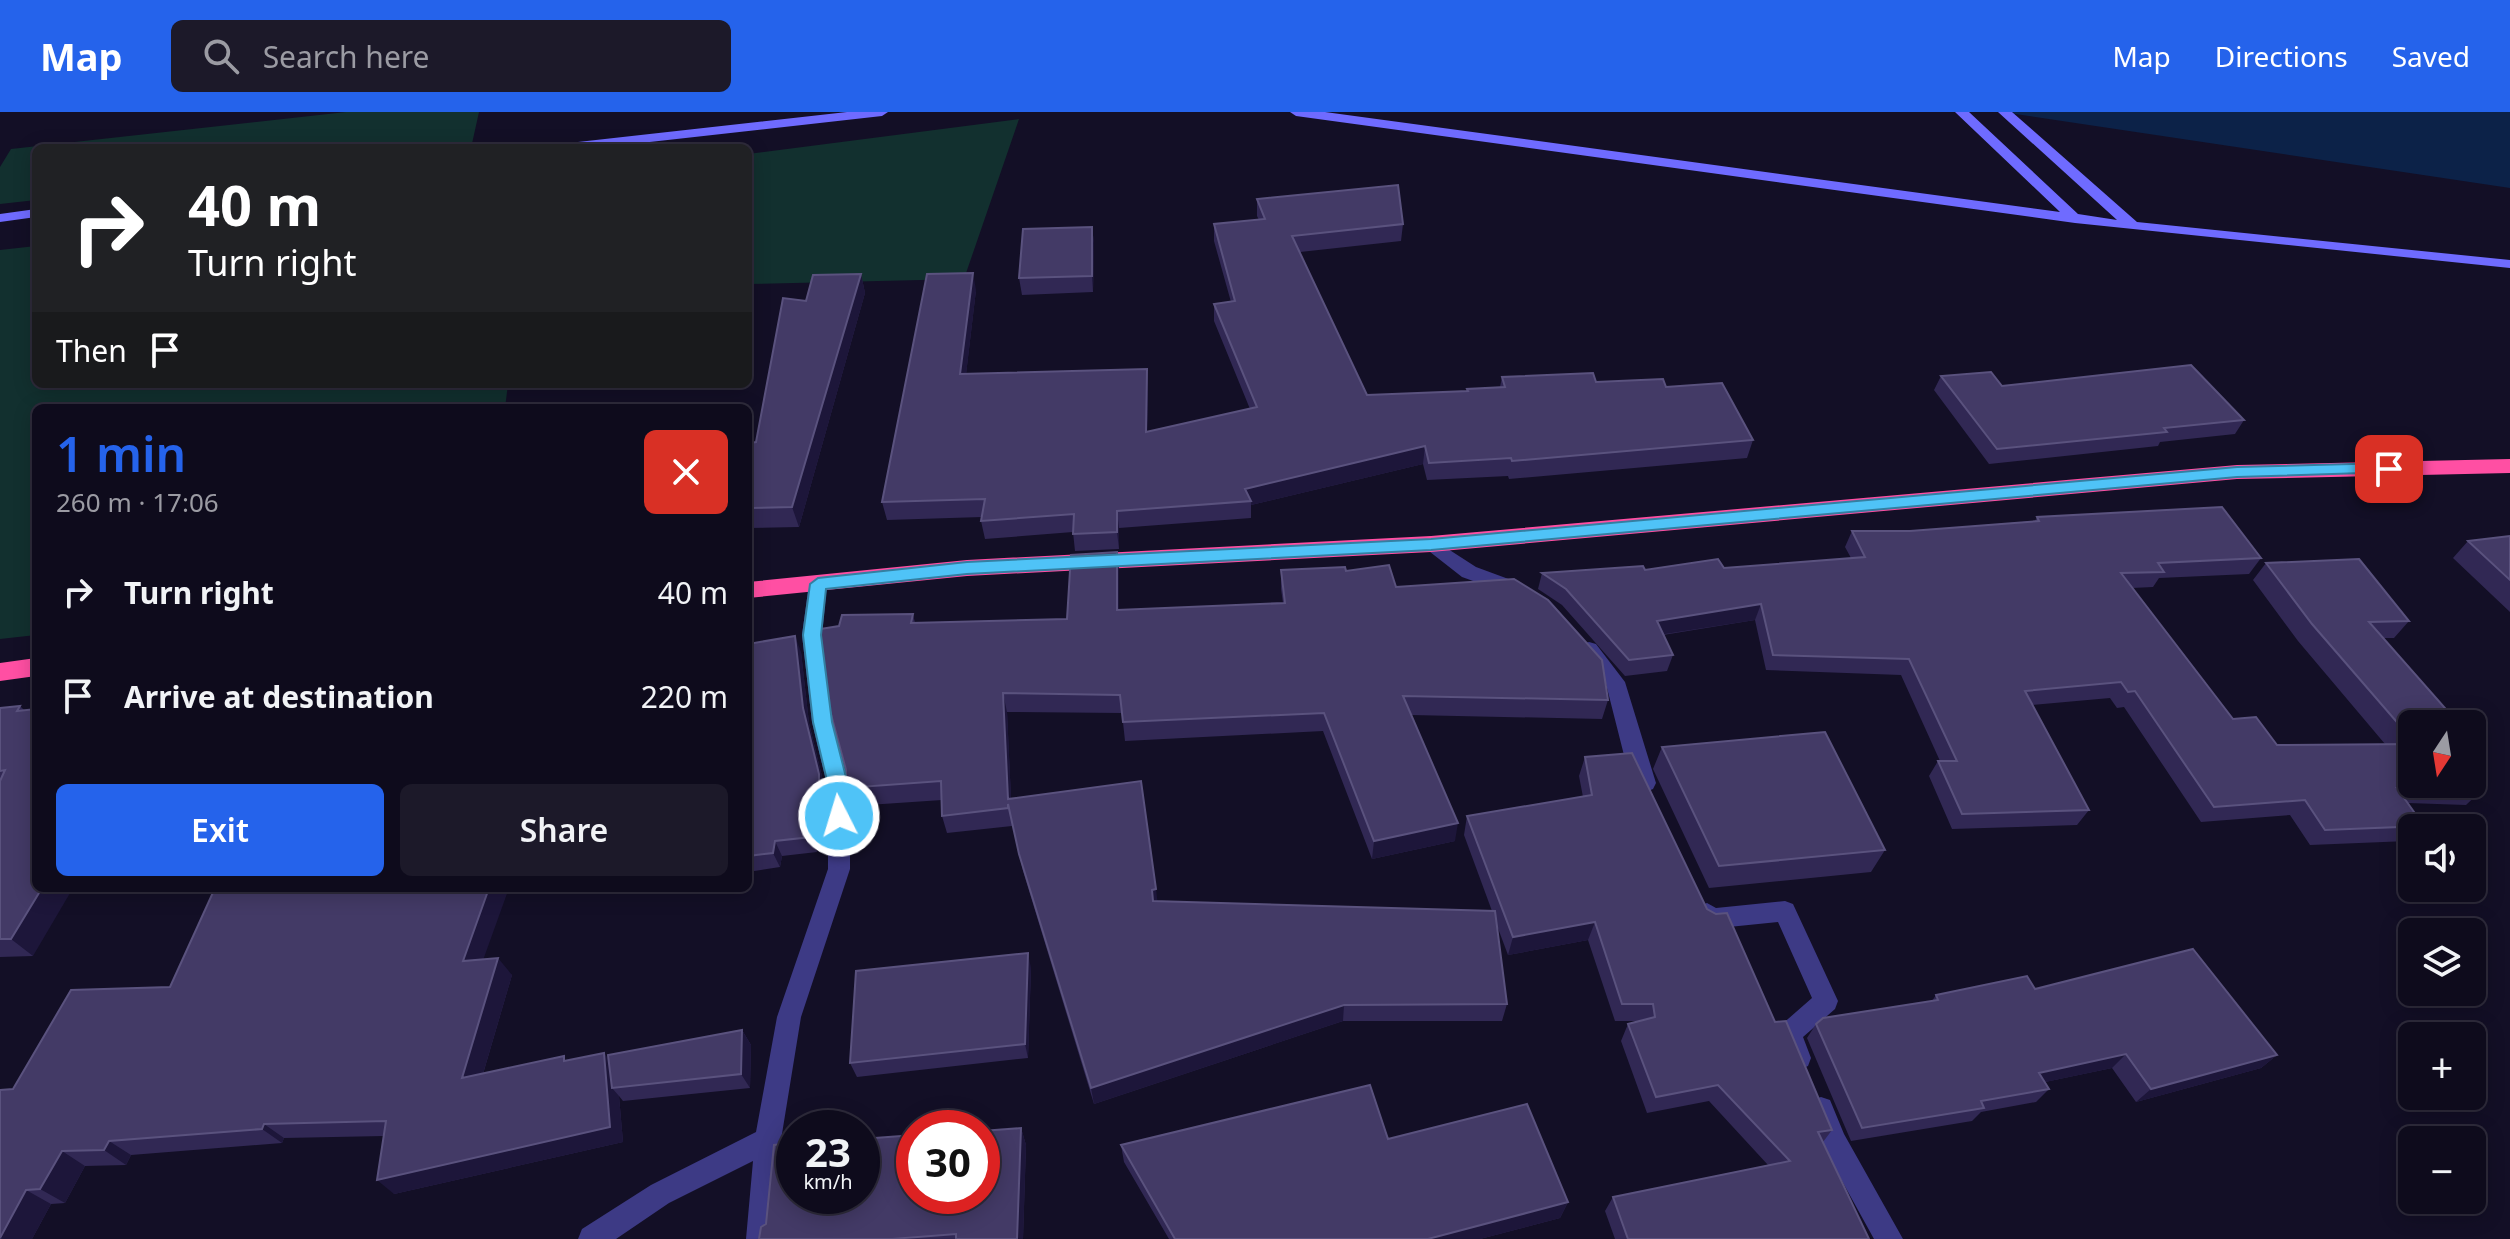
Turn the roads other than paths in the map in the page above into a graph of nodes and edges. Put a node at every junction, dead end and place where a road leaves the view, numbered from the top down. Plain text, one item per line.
1 (882, 112) edge
2 (1296, 112) edge
3 (1961, 112) edge
4 (2004, 112) edge
5 (596, 144) edge
6 (32, 214) edge
7 (0, 218) edge
8 (2075, 219) junction
9 (2133, 226) junction
10 (2510, 264) edge
11 (2510, 466) edge
12 (1431, 544) junction
13 (818, 584) junction
14 (752, 590) edge
15 (1530, 598) edge
16 (1571, 631) edge
17 (32, 668) edge
18 (0, 672) edge
19 (1657, 808) edge
20 (1696, 891) edge
21 (768, 1140) junction
22 (592, 1239) edge
23 (760, 1239) edge
24 (1889, 1239) edge

1 - 5 street
2 - 8 street
3 - 8 street
4 - 9 street
6 - 7 street
8 - 9 street
9 - 10 street
11 - 12 highway
12 - 13 highway
12 - 15 street
13 - 14 highway
13 - 21 street
16 - 19 street
17 - 18 highway
20 - 24 street
21 - 22 street
21 - 23 street

